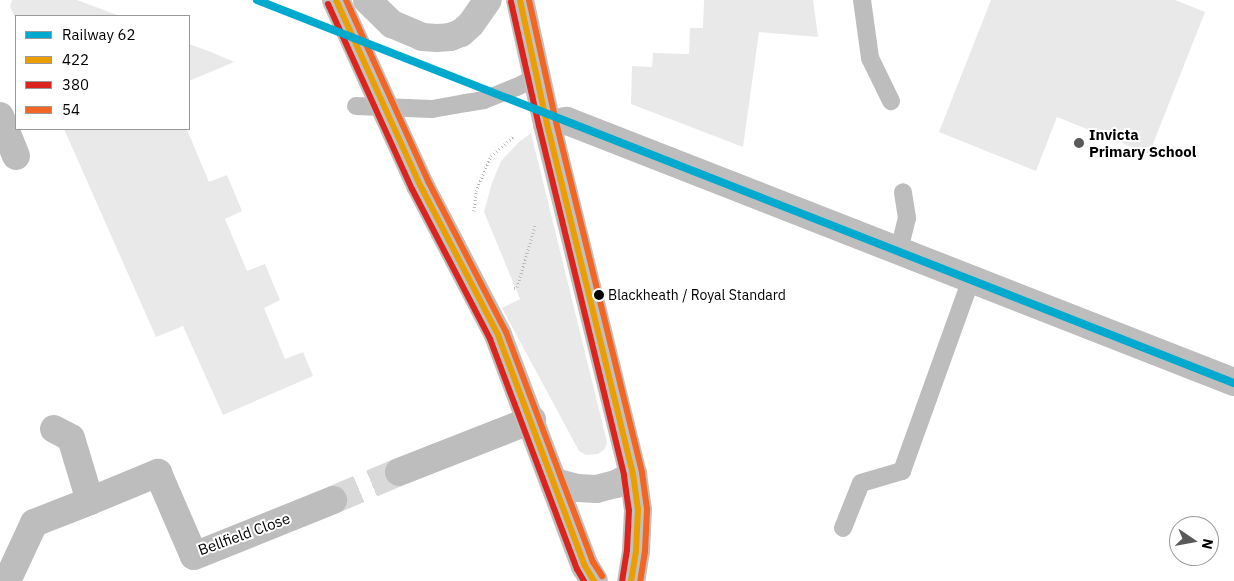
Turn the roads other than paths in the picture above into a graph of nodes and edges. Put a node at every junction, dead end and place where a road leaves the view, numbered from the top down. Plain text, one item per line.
1 (336, 0) edge
2 (367, 0) edge
3 (488, 0) edge
4 (520, 0) edge
5 (862, 0) edge
6 (536, 77) junction
7 (891, 101) dead end
8 (356, 106) dead end
9 (387, 108) junction
10 (0, 116) edge
11 (547, 124) junction
12 (16, 156) dead end
13 (903, 192) dead end
14 (899, 250) junction
15 (971, 279) junction
16 (1234, 382) edge
17 (532, 420) junction
18 (54, 429) dead end
19 (399, 472) tunnel mouth
20 (633, 474) junction
21 (555, 482) junction
22 (334, 500) tunnel mouth
23 (90, 501) junction
24 (844, 528) dead end
25 (7, 581) edge
26 (594, 581) edge
27 (631, 581) edge

1 - 9 main road
2 - 3 main road
4 - 6 main road
5 - 7 lane
6 - 9 lane
6 - 11 main road
8 - 9 lane
9 - 17 main road
10 - 12 street
11 - 14 street
11 - 20 main road
13 - 14 lane
14 - 15 street
15 - 16 street
15 - 24 lane
17 - 19 street
17 - 21 main road
18 - 23 street
20 - 21 main road
20 - 27 main road
21 - 26 main road
22 - 23 street, Bellfield Close
23 - 25 street, Bellfield Close

